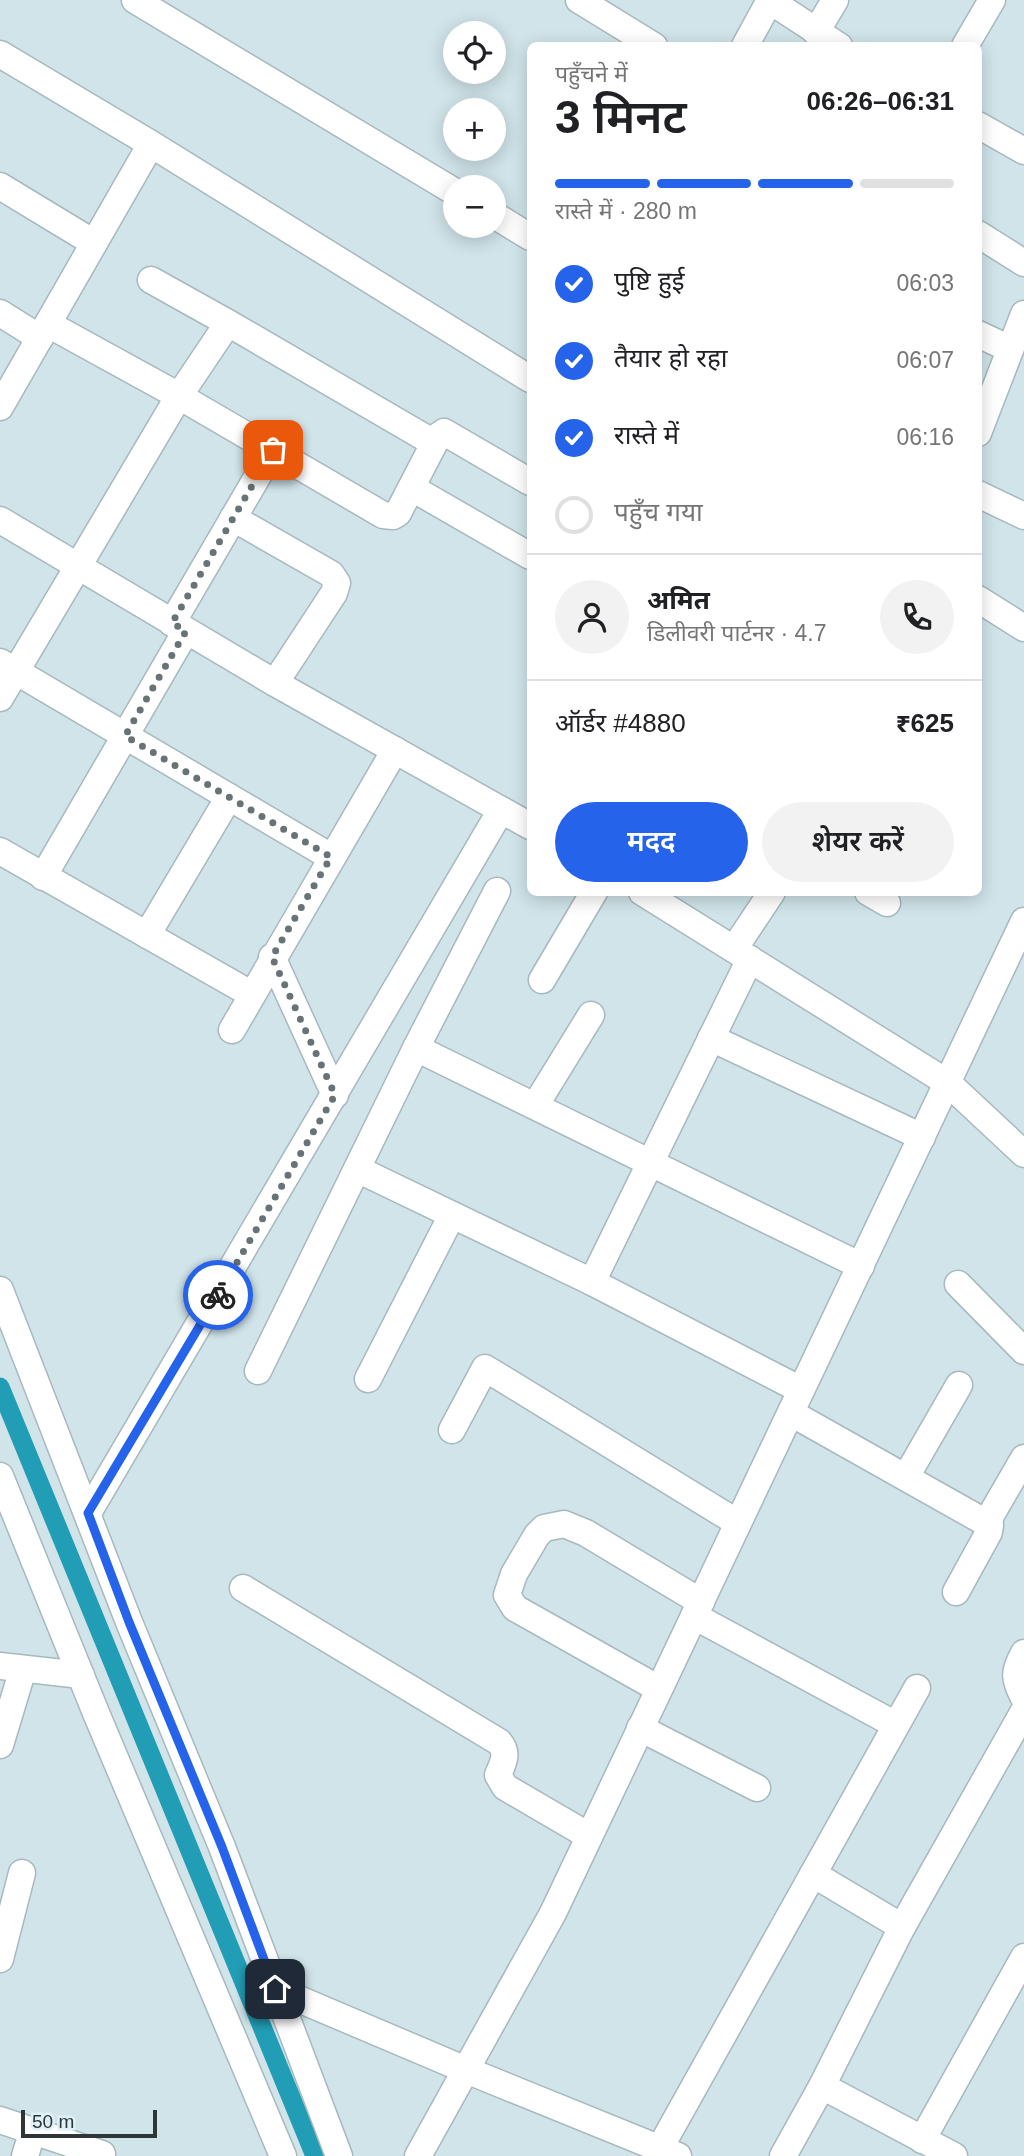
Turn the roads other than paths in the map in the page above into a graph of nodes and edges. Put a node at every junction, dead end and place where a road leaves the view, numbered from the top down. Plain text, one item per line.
1 (135, 0) edge
2 (579, 0) edge
3 (769, 0) edge
4 (835, 0) edge
5 (992, 0) edge
6 (816, 32) junction
7 (647, 42) edge
8 (747, 42) edge
9 (832, 42) edge
10 (967, 42) edge
11 (0, 54) edge
12 (982, 127) edge
13 (151, 144) junction
14 (1024, 151) edge
15 (443, 185) edge
16 (0, 186) edge
17 (506, 222) edge
18 (527, 235) edge
19 (982, 237) edge
20 (94, 243) junction
21 (1024, 263) edge
22 (151, 281) dead end
23 (0, 313) edge
24 (1024, 314) edge
25 (228, 323) junction
26 (44, 331) junction
27 (982, 336) edge
28 (1010, 349) junction
29 (527, 377) edge
30 (179, 396) junction
31 (0, 407) edge
32 (982, 422) edge
33 (435, 443) junction
34 (273, 450) junction
35 (527, 480) edge
36 (412, 488) junction
37 (982, 496) edge
38 (1024, 516) edge
39 (233, 518) junction
40 (0, 520) edge
41 (527, 554) edge
42 (79, 567) junction
43 (982, 602) edge
44 (179, 627) junction
45 (1024, 628) edge
46 (8, 667) edge
47 (275, 683) junction
48 (0, 698) edge
49 (125, 736) junction
50 (395, 750) junction
51 (229, 797) junction
52 (520, 815) edge
53 (0, 852) edge
54 (331, 857) junction
55 (43, 877) junction
56 (497, 891) dead end
57 (592, 896) edge
58 (648, 896) edge
59 (770, 896) edge
60 (1024, 922) edge
61 (146, 935) junction
62 (742, 954) junction
63 (272, 957) junction
64 (542, 980) dead end
65 (251, 993) junction
66 (591, 1015) dead end
67 (232, 1030) dead end
68 (711, 1038) junction
69 (416, 1048) junction
70 (948, 1083) junction
71 (335, 1095) junction
72 (535, 1106) junction
73 (922, 1137) junction
74 (1024, 1154) edge
75 (651, 1163) junction
76 (357, 1169) junction
77 (452, 1215) junction
78 (861, 1266) junction
79 (592, 1282) junction
80 (958, 1284) dead end
81 (0, 1290) edge
82 (1023, 1349) edge
83 (258, 1371) dead end
84 (368, 1379) dead end
85 (959, 1385) dead end
86 (796, 1402) junction
87 (452, 1430) dead end
88 (1024, 1458) edge
89 (906, 1477) junction
90 (2, 1486) edge
91 (88, 1513) junction
92 (986, 1522) junction
93 (738, 1523) junction
94 (243, 1588) dead end
95 (956, 1591) dead end
96 (697, 1609) junction
97 (1024, 1653) edge
98 (11, 1667) edge
99 (81, 1675) junction
100 (917, 1688) dead end
101 (659, 1689) junction
102 (1024, 1709) edge
103 (896, 1725) junction
104 (640, 1728) junction
105 (0, 1745) edge
106 (757, 1788) dead end
107 (589, 1836) junction
108 (22, 1873) dead end
109 (813, 1874) junction
110 (902, 1927) junction
111 (1024, 1957) edge
112 (0, 1959) edge
113 (275, 1989) junction
114 (466, 2070) junction
115 (822, 2086) junction
116 (0, 2120) edge
117 (33, 2130) junction
118 (935, 2149) edge
119 (669, 2152) edge
120 (102, 2154) dead end
121 (424, 2154) edge
122 (25, 2156) edge
123 (283, 2156) edge
124 (339, 2156) edge
125 (783, 2156) edge

1 - 15 street
2 - 7 street
3 - 6 street
3 - 8 street
4 - 6 street
5 - 10 street
6 - 9 street
11 - 13 street
12 - 14 street
13 - 20 street
13 - 29 street
16 - 20 street
17 - 18 street
19 - 21 street
20 - 26 street
22 - 25 street
23 - 26 street
24 - 28 street
25 - 30 street
25 - 33 street
26 - 30 street
26 - 31 street
27 - 28 street
28 - 32 street
30 - 34 street
30 - 42 street
33 - 35 street
33 - 36 street
34 - 36 street
34 - 39 street
36 - 41 street
37 - 38 street
39 - 44 street
39 - 47 street
40 - 42 street
42 - 44 street
42 - 46 street
43 - 45 street
44 - 47 street
44 - 49 street
46 - 48 street
46 - 49 street
47 - 50 street
49 - 51 street
49 - 55 street
50 - 52 street
50 - 54 street
51 - 54 street
51 - 61 street
52 - 71 street
53 - 55 street
54 - 63 street
55 - 61 street
56 - 69 street
57 - 64 street
58 - 62 street
59 - 62 street
60 - 70 street
61 - 65 street
62 - 68 street
62 - 70 street
63 - 65 street
63 - 71 street
65 - 67 street
66 - 72 street
68 - 73 street
68 - 75 street
69 - 72 street
69 - 76 street
70 - 73 street
70 - 74 street
71 - 91 street
72 - 75 street
73 - 78 street
75 - 78 street
75 - 79 street
76 - 77 street
76 - 83 street
77 - 79 street
77 - 84 street
78 - 86 street
79 - 86 street
80 - 82 street
81 - 91 street
85 - 89 street
86 - 89 street
86 - 93 street
87 - 93 street
88 - 92 street
89 - 92 street
90 - 99 street
91 - 113 street
92 - 95 street
93 - 96 street
94 - 107 street
96 - 101 street
96 - 101 street
96 - 103 street
97 - 102 street
98 - 99 street
98 - 105 street
99 - 123 street
100 - 103 street
101 - 104 street
102 - 110 street
103 - 109 street
104 - 106 street
104 - 107 street
107 - 114 street
108 - 112 street
109 - 110 street
109 - 119 street
110 - 115 street
111 - 118 street
113 - 114 street
113 - 124 street
114 - 119 street
114 - 121 street
115 - 118 street
115 - 125 street
116 - 117 street
117 - 120 street
117 - 122 street

